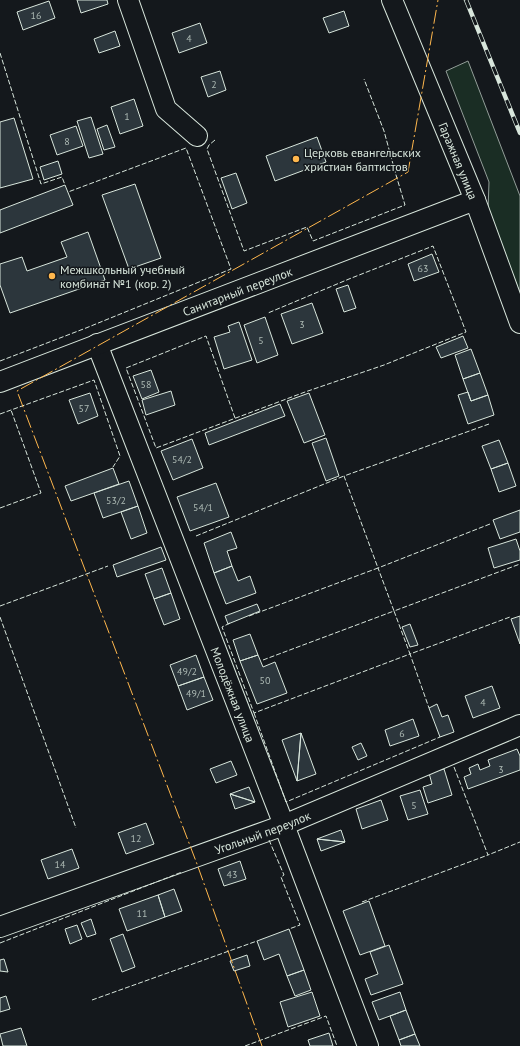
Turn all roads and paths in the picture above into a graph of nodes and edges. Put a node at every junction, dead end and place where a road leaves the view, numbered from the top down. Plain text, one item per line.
1 (128, 0) edge
2 (392, 0) edge
3 (197, 136) dead end
4 (475, 200) junction
5 (520, 322) edge
6 (97, 344) junction
7 (0, 382) edge
8 (520, 725) edge
9 (284, 825) junction
10 (0, 927) edge
11 (368, 1046) edge

1 - 3 street
2 - 4 street, Гаражная улица
4 - 5 street, Гаражная улица
4 - 6 street, Санитарный переулок
6 - 7 street, Санитарный переулок
6 - 9 street, Молодёжная улица
8 - 9 street, Угольный переулок
9 - 10 street, Угольный переулок
9 - 11 street, Молодёжная улица

